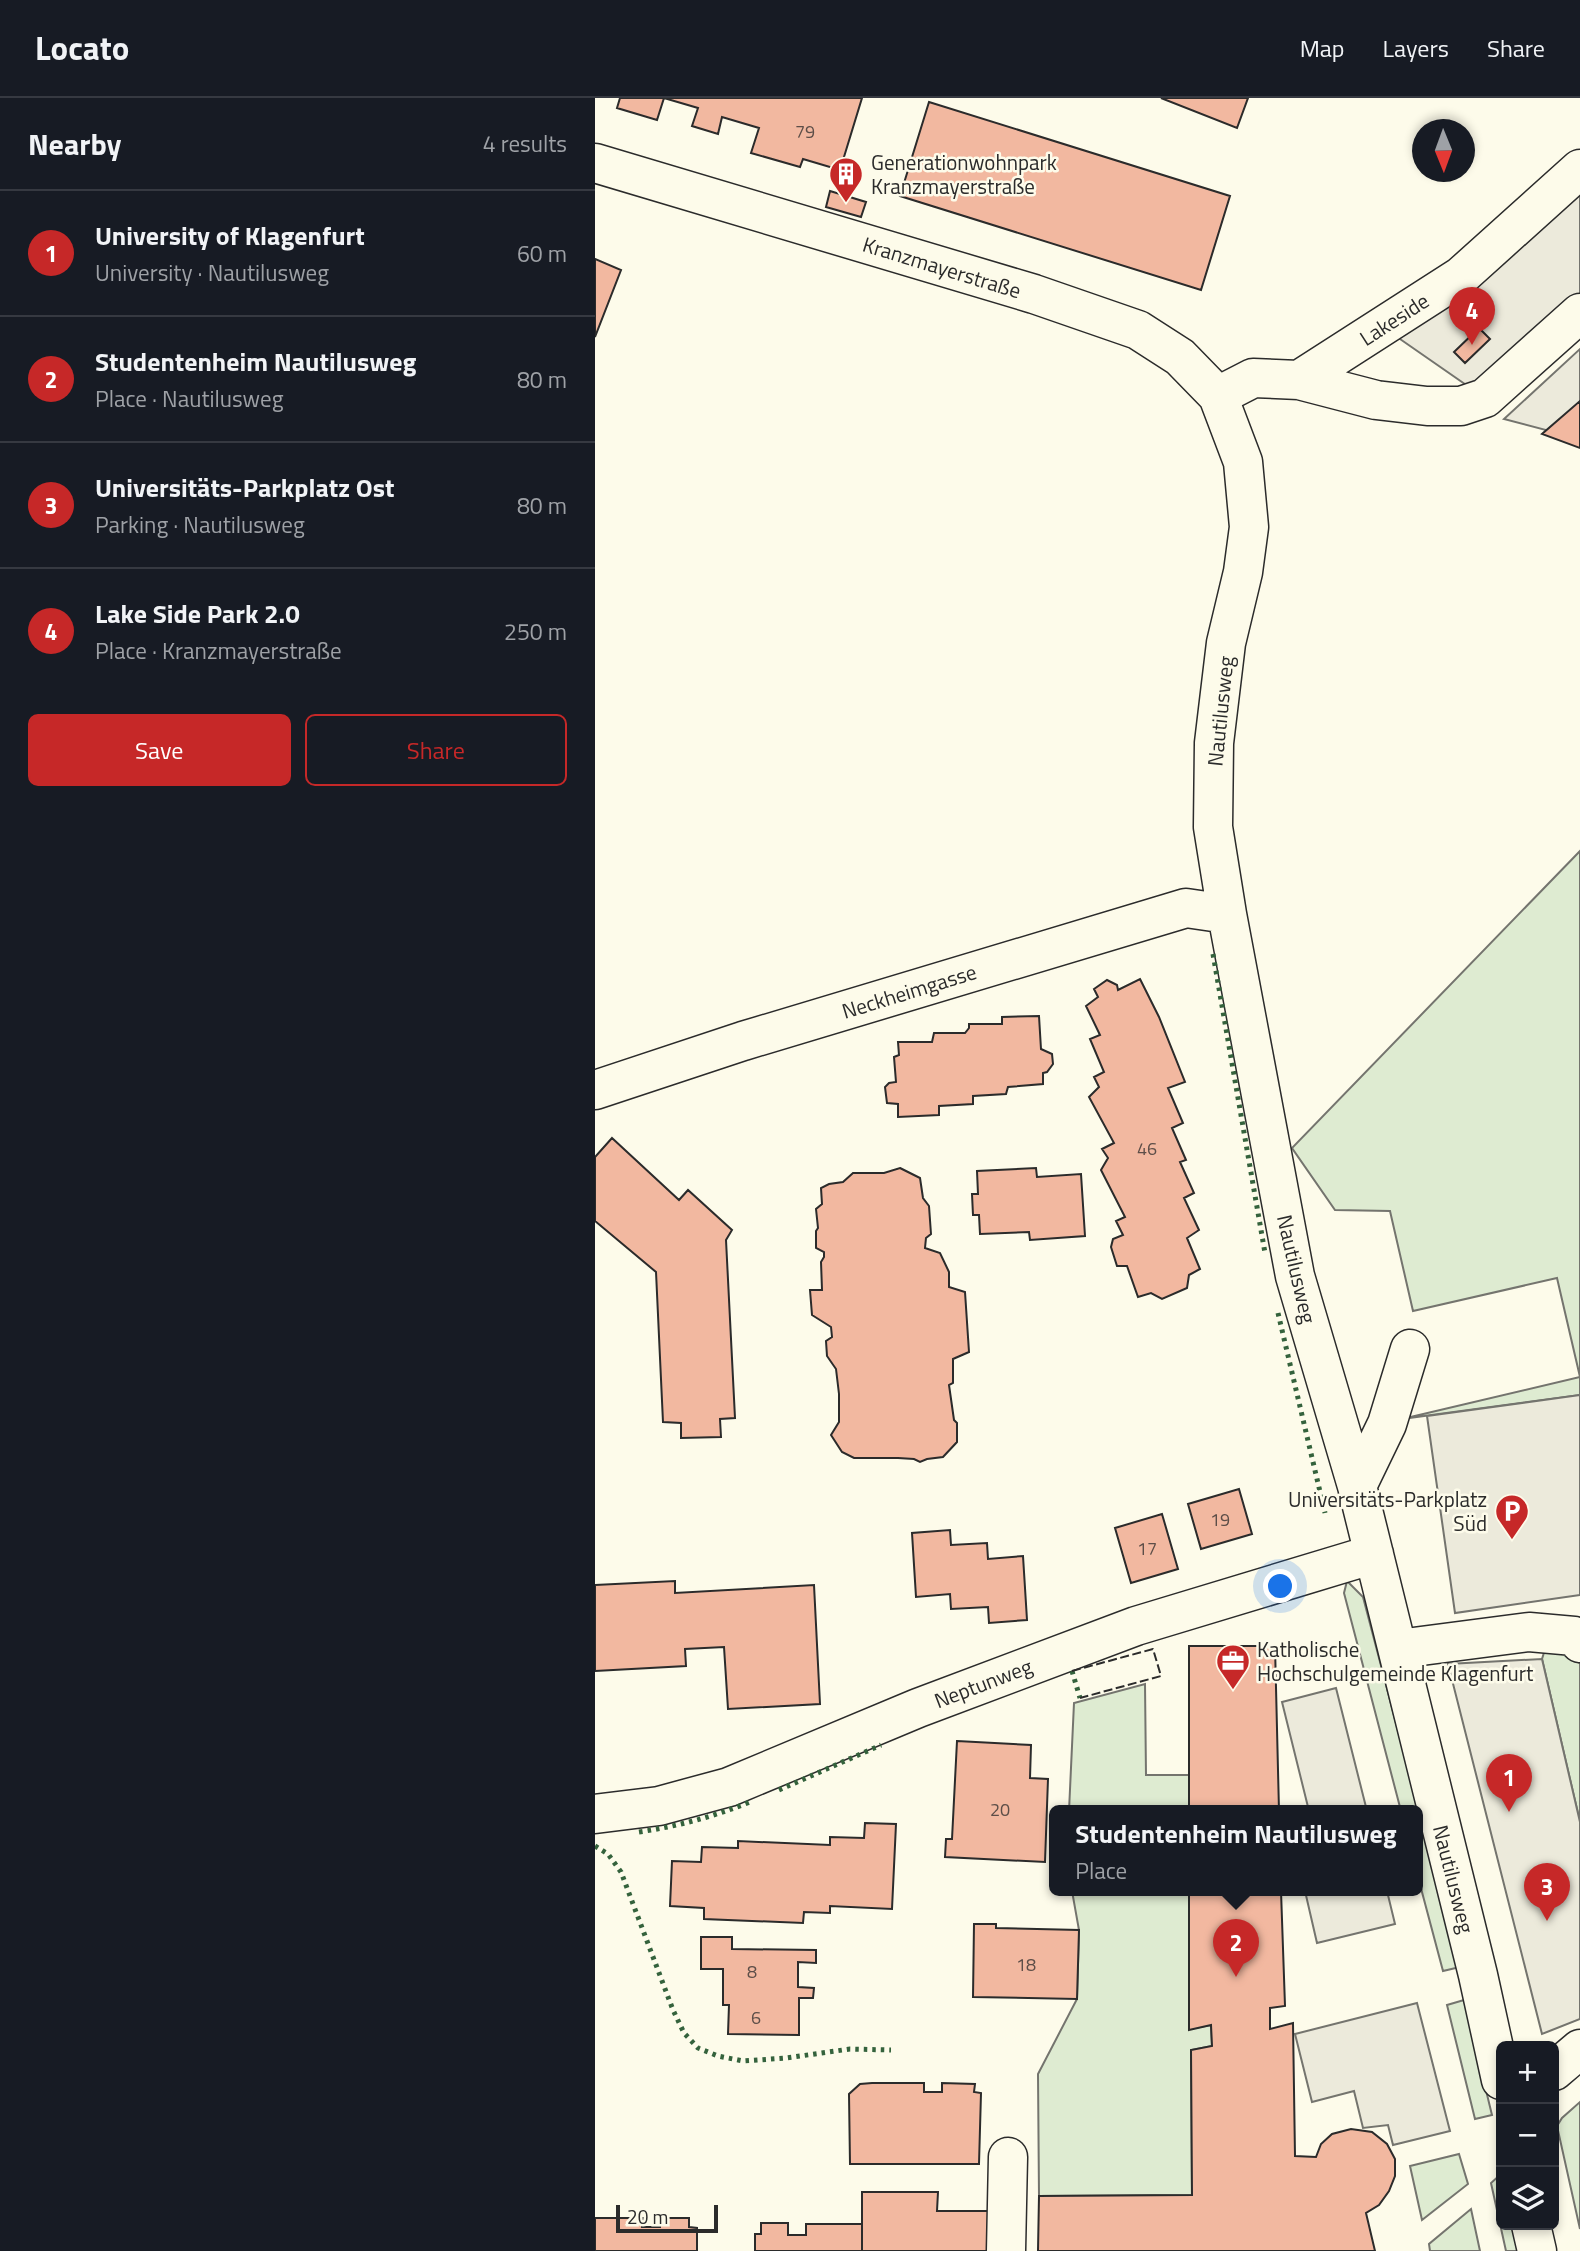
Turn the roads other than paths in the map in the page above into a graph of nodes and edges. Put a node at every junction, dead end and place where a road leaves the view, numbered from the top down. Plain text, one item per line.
1 (595, 163) edge
2 (1580, 169) edge
3 (1580, 313) edge
4 (1299, 380) junction
5 (1218, 396) junction
6 (1237, 445) joint
7 (1227, 914) junction
8 (595, 1090) edge
9 (1410, 1349) dead end
10 (1357, 1486) junction
11 (1374, 1554) junction
12 (1580, 1643) edge
13 (1398, 1649) junction
14 (595, 1814) edge
15 (1580, 2049) edge
16 (1496, 2057) edge
17 (1559, 2067) edge
18 (1008, 2157) dead end
19 (1532, 2230) edge
20 (1006, 2251) edge
21 (1537, 2251) edge

1 - 5 street, Kranzmayerstraße
2 - 4 street, Lakeside
3 - 4 street
4 - 5 street
5 - 6 street, Kranzmayerstraße
6 - 7 street, Nautilusweg
7 - 8 street, Neckheimgasse
7 - 10 street, Nautilusweg
9 - 10 street
10 - 11 street, Nautilusweg
11 - 13 street, Nautilusweg
11 - 14 street, Neptunweg
12 - 13 street
13 - 16 street, Nautilusweg
15 - 17 street
18 - 20 street
19 - 21 street

